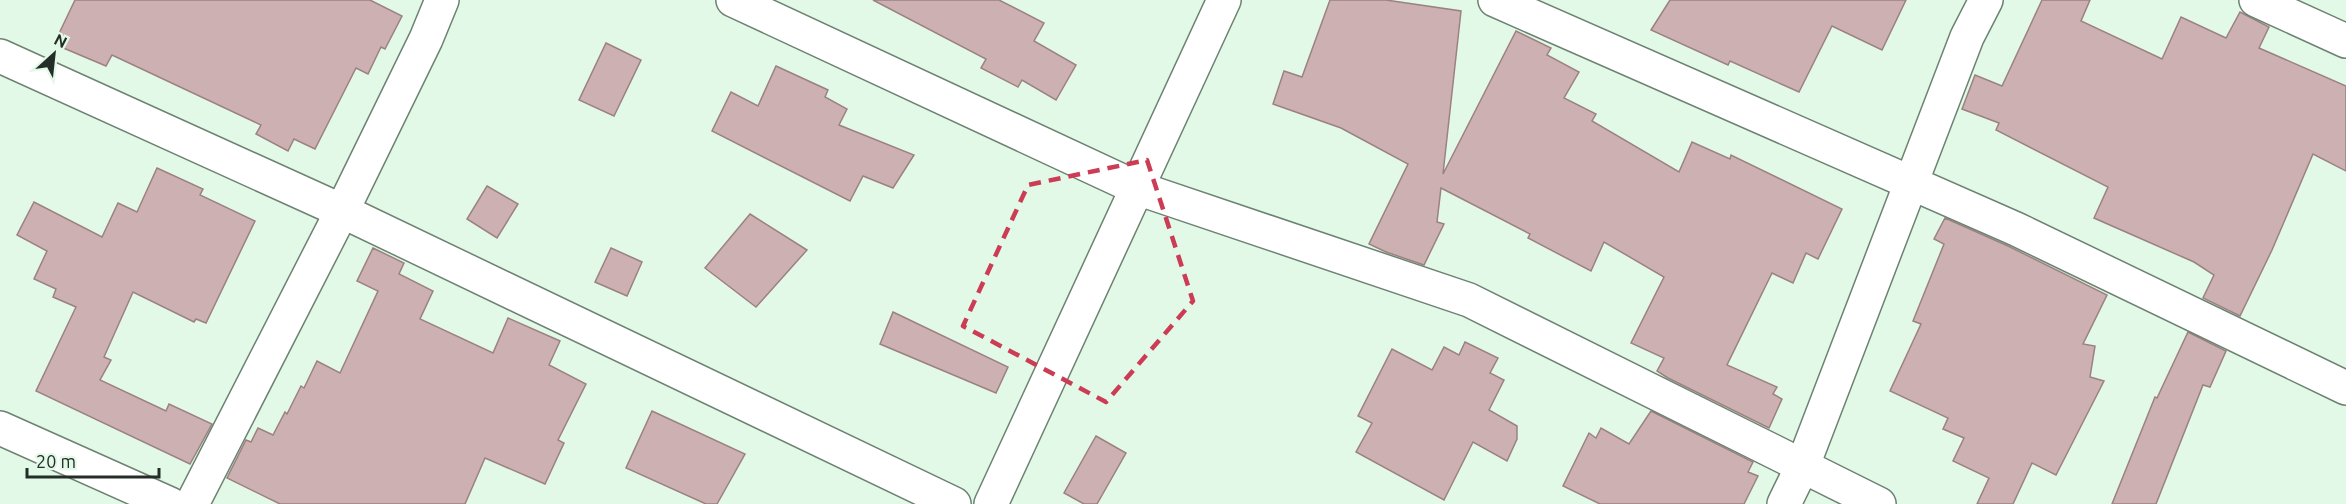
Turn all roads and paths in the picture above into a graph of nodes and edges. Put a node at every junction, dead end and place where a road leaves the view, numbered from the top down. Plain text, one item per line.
1 (442, 0) edge
2 (733, 0) edge
3 (1224, 0) edge
4 (1495, 0) edge
5 (1986, 0) edge
6 (2256, 0) edge
7 (2346, 41) edge
8 (0, 56) edge
9 (1910, 183) junction
10 (1137, 188) junction
11 (342, 210) junction
12 (2346, 388) edge
13 (0, 428) edge
14 (1803, 465) junction
15 (170, 504) edge
16 (192, 504) edge
17 (954, 504) edge
18 (991, 504) edge
19 (1784, 504) edge
20 (1879, 504) edge

1 - 11 street
2 - 10 street
3 - 10 street
4 - 9 street
5 - 9 street
6 - 7 street
8 - 11 street
9 - 12 street
9 - 14 street
10 - 14 street
10 - 18 street
11 - 16 street
11 - 17 street
13 - 15 street
14 - 19 street
14 - 20 street

